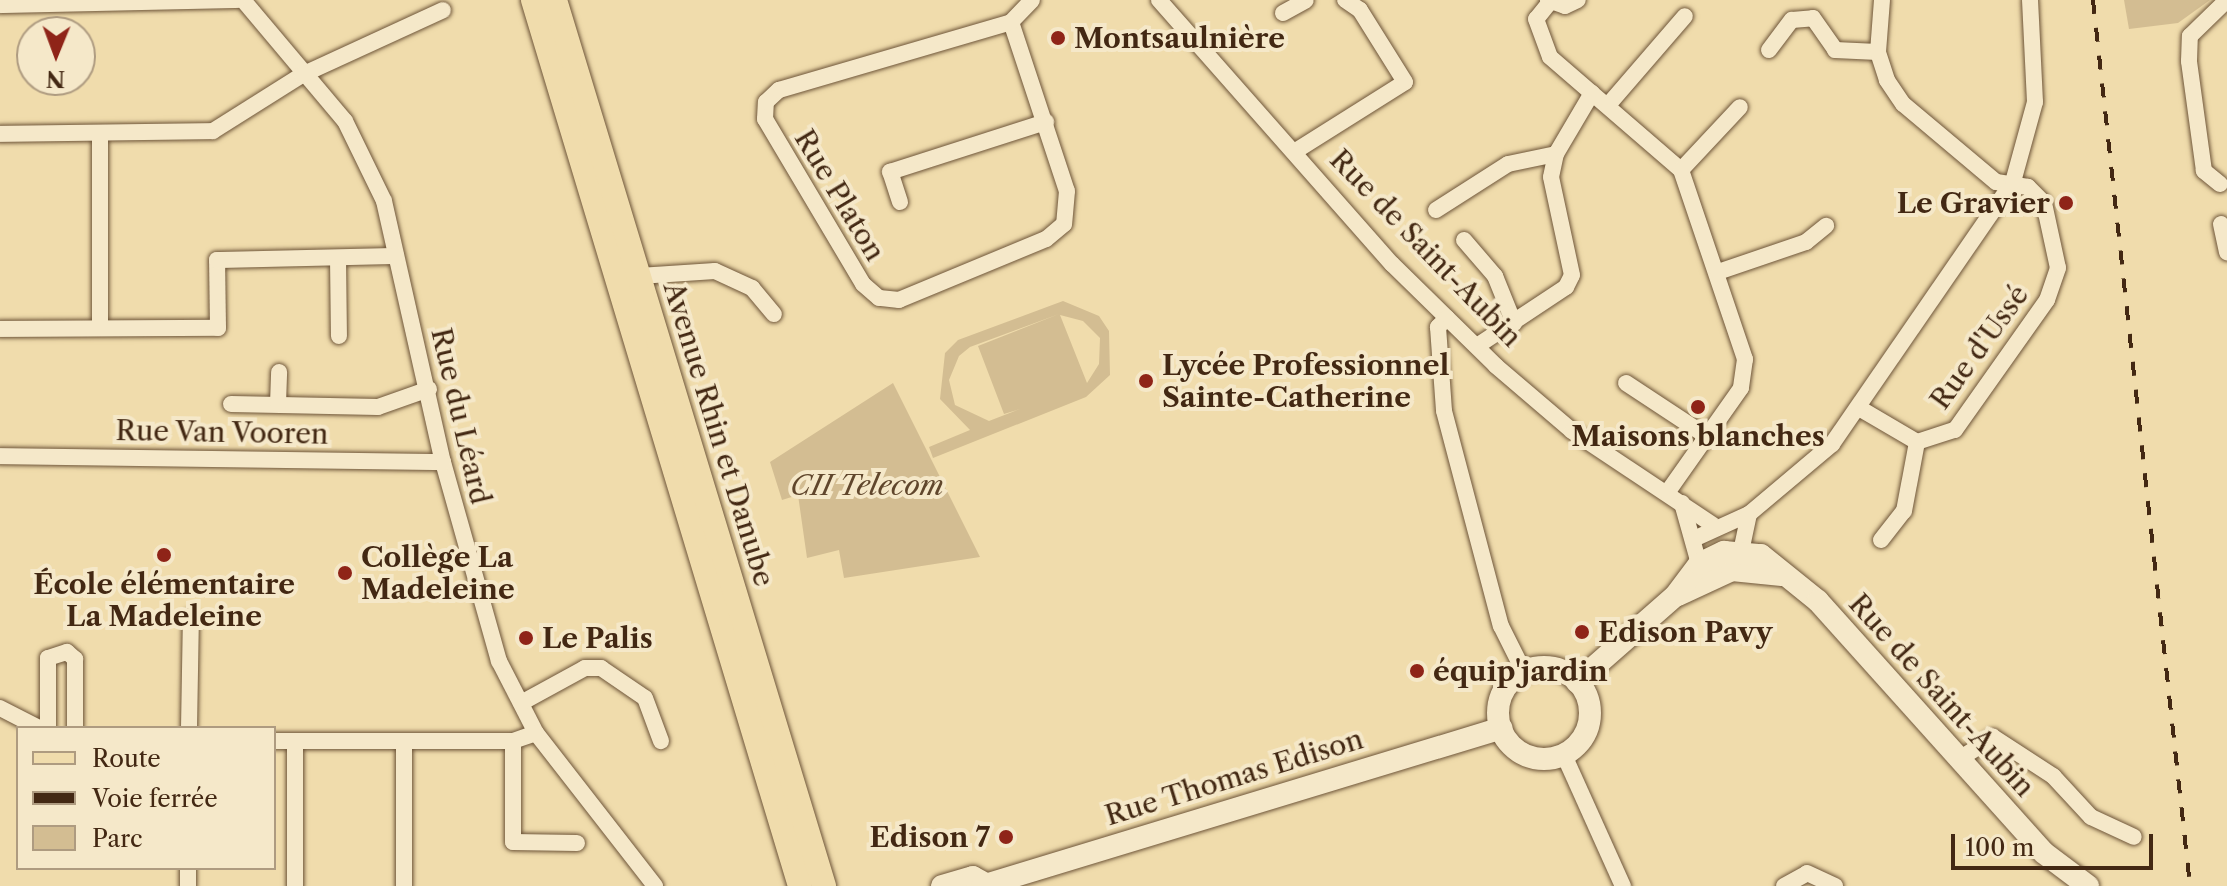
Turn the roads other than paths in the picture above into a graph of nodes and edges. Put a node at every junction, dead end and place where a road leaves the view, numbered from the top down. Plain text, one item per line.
1 (240, 0) edge
2 (533, 0) edge
3 (555, 0) edge
4 (1032, 0) edge
5 (1159, 0) edge
6 (1306, 0) edge
7 (1345, 0) edge
8 (1578, 0) edge
9 (1882, 0) edge
10 (2030, 0) edge
11 (2227, 0) edge
12 (1549, 1) edge
13 (0, 5) edge
14 (443, 10) dead end
15 (1283, 13) dead end
16 (1685, 16) dead end
17 (1011, 22) junction
18 (1769, 50) dead end
19 (1878, 52) junction
20 (302, 75) junction
21 (1592, 93) junction
22 (1609, 104) junction
23 (1740, 107) dead end
24 (1046, 122) junction
25 (0, 134) edge
26 (100, 134) junction
27 (1294, 152) junction
28 (1556, 154) junction
29 (1681, 170) junction
30 (2013, 182) junction
31 (2220, 184) dead end
32 (900, 202) dead end
33 (1436, 210) dead end
34 (2221, 224) dead end
35 (1826, 226) dead end
36 (1464, 240) dead end
37 (2227, 252) edge
38 (396, 256) junction
39 (338, 258) junction
40 (1718, 272) junction
41 (639, 276) junction
42 (774, 314) dead end
43 (1447, 318) junction
44 (1514, 323) junction
45 (100, 328) junction
46 (0, 329) edge
47 (339, 336) dead end
48 (1477, 346) junction
49 (279, 372) dead end
50 (1626, 383) dead end
51 (429, 389) junction
52 (231, 404) dead end
53 (278, 404) junction
54 (1859, 408) junction
55 (1705, 435) junction
56 (1917, 442) junction
57 (0, 456) edge
58 (443, 462) junction
59 (1667, 493) junction
60 (1682, 503) junction
61 (1749, 514) junction
62 (1713, 525) junction
63 (1696, 538) junction
64 (1881, 540) dead end
65 (1745, 551) junction
66 (1699, 564) junction
67 (1732, 570) junction
68 (1787, 576) junction
69 (1675, 596) junction
70 (191, 617) dead end
71 (1524, 672) junction
72 (1577, 682) junction
73 (521, 703) junction
74 (0, 708) edge
75 (35, 726) edge
76 (48, 726) edge
77 (75, 726) edge
78 (189, 726) edge
79 (1502, 728) junction
80 (536, 733) junction
81 (276, 741) edge
82 (295, 741) junction
83 (404, 741) junction
84 (513, 741) junction
85 (661, 741) dead end
86 (1564, 755) junction
87 (1958, 760) junction
88 (2134, 837) dead end
89 (577, 843) dead end
90 (983, 885) edge
91 (295, 886) edge
92 (404, 886) edge
93 (655, 886) edge
94 (800, 886) edge
95 (824, 886) edge
96 (942, 886) edge
97 (1623, 886) edge
98 (1784, 886) edge
99 (1835, 886) edge
100 (2088, 886) edge

1 - 13 street
1 - 20 street, Rue du Léard
2 - 94 main road, Avenue Rhin et Danube
3 - 41 main road, Avenue Rhin et Danube
4 - 17 street, Rue Platon
5 - 27 street, Rue de Saint-Aubin
6 - 15 street
7 - 27 street
8 - 12 street
9 - 19 street
10 - 30 street
11 - 31 street
12 - 21 street
14 - 20 street
16 - 22 street
17 - 24 street, Rue Platon
17 - 24 street, Rue Platon
18 - 19 street
19 - 30 street, Rue d'Ussé
20 - 26 street
20 - 38 street, Rue du Léard
21 - 22 street
21 - 28 street
22 - 29 street
23 - 29 street
24 - 32 street
25 - 26 street
26 - 45 street
27 - 43 street, Rue de Saint-Aubin
28 - 33 street
28 - 44 street
29 - 40 street
30 - 54 street
30 - 56 street, Rue d'Ussé
34 - 37 street
35 - 40 street
36 - 44 street
38 - 39 street
38 - 51 street, Rue du Léard
39 - 45 street
39 - 47 street
40 - 55 street
41 - 42 street
41 - 95 main road, Avenue Rhin et Danube
43 - 48 street, Rue de Saint-Aubin
43 - 71 street
44 - 48 street
45 - 46 street
48 - 59 street, Rue de Saint-Aubin
49 - 53 street
50 - 55 street
51 - 53 street
51 - 58 street, Rue du Léard
52 - 53 street
54 - 56 street, Rue d'Ussé
54 - 61 street
55 - 59 street
56 - 64 street, Rue d'Ussé
57 - 58 street, Rue Van Vooren
58 - 73 street, Rue du Léard
59 - 60 street, Rue de Saint-Aubin
60 - 62 street, Rue de Saint-Aubin
60 - 63 street
61 - 62 street
61 - 65 street
62 - 63 street
63 - 66 street
65 - 66 street
65 - 67 street
65 - 68 street, Rue de Saint-Aubin
66 - 67 street
66 - 69 street
67 - 68 street
67 - 69 street
68 - 87 street, Rue de Saint-Aubin
69 - 72 street
70 - 78 street
71 - 72 street
71 - 79 street
72 - 86 street
73 - 80 street, Rue du Léard
73 - 85 street
74 - 75 street
76 - 77 street
79 - 86 street
79 - 90 street, Rue Thomas Edison
80 - 84 street
80 - 93 street, Rue du Léard
81 - 82 street
82 - 83 street
82 - 91 street
83 - 84 street
83 - 92 street
84 - 89 street
86 - 97 street
87 - 88 street
87 - 100 street, Rue de Saint-Aubin
90 - 96 street, Rue Thomas Edison
98 - 99 street

